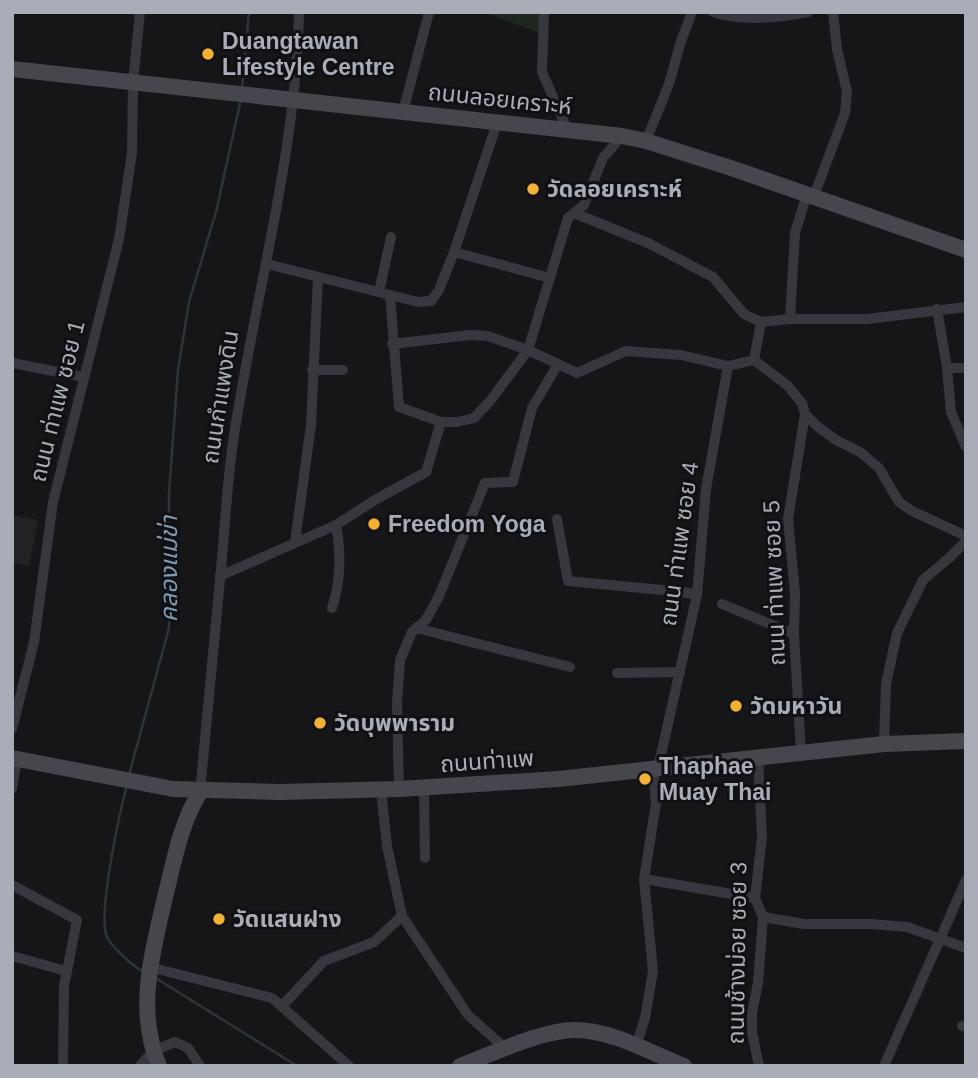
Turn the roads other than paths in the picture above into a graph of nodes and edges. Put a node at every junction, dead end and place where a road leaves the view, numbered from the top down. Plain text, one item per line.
1 (140, 12) edge
2 (299, 12) edge
3 (429, 12) edge
4 (544, 12) edge
5 (692, 12) edge
6 (713, 12) edge
7 (808, 12) edge
8 (833, 12) edge
9 (12, 69) edge
10 (133, 82) junction
11 (292, 99) junction
12 (403, 112) junction
13 (497, 123) junction
14 (567, 129) junction
15 (599, 133) junction
16 (622, 136) junction
17 (646, 141) junction
18 (603, 158) junction
19 (811, 195) junction
20 (574, 214) junction
21 (391, 237) dead end
22 (966, 250) edge
23 (454, 252) junction
24 (267, 264) junction
25 (318, 277) junction
26 (550, 278) junction
27 (384, 294) junction
28 (966, 307) edge
29 (937, 309) junction
30 (790, 319) junction
31 (761, 322) junction
32 (393, 344) junction
33 (528, 349) junction
34 (754, 360) junction
35 (12, 363) edge
36 (558, 364) junction
37 (728, 366) junction
38 (947, 368) junction
39 (966, 368) edge
40 (312, 370) junction
41 (343, 370) dead end
42 (83, 377) junction
43 (805, 414) junction
44 (441, 422) junction
45 (966, 447) edge
46 (557, 519) dead end
47 (336, 525) junction
48 (966, 538) edge
49 (295, 542) junction
50 (220, 576) junction
51 (697, 595) junction
52 (722, 604) dead end
53 (332, 608) dead end
54 (416, 628) junction
55 (794, 634) junction
56 (570, 667) dead end
57 (617, 673) dead end
58 (680, 673) junction
59 (12, 729) edge
60 (966, 741) edge
61 (884, 744) junction
62 (801, 752) junction
63 (758, 757) junction
64 (15, 758) edge
65 (655, 769) junction
66 (424, 787) junction
67 (12, 789) edge
68 (173, 789) junction
69 (399, 789) junction
70 (381, 790) junction
71 (200, 792) junction
72 (182, 828) junction
73 (425, 858) dead end
74 (644, 879) junction
75 (966, 880) edge
76 (12, 886) edge
77 (755, 898) junction
78 (402, 916) junction
79 (763, 917) junction
80 (940, 940) junction
81 (966, 948) edge
82 (12, 956) edge
83 (149, 967) junction
84 (66, 971) junction
85 (283, 1005) junction
86 (636, 1047) junction
87 (506, 1049) junction
88 (156, 1058) edge
89 (63, 1066) edge
90 (140, 1066) edge
91 (200, 1066) edge
92 (349, 1066) edge
93 (460, 1066) edge
94 (684, 1066) edge
95 (759, 1066) edge
96 (884, 1066) edge

1 - 10 street, ถนน ท่าแพ ซอย 1
2 - 11 street, ถนนกำแพงดิน
3 - 12 street
4 - 14 street
5 - 17 street
6 - 7 street
8 - 19 street
9 - 10 street, ถนนลอยเคราะห์
10 - 11 street, ถนนลอยเคราะห์
10 - 42 street, ถนน ท่าแพ ซอย 1
11 - 12 street, ถนนลอยเคราะห์
11 - 24 street, ถนนกำแพงดิน
12 - 13 street, ถนนลอยเคราะห์
13 - 14 street, ถนนลอยเคราะห์
13 - 23 street
14 - 15 street, ถนนลอยเคราะห์
15 - 16 street, ถนนลอยเคราะห์
15 - 18 street
16 - 17 street, ถนนลอยเคราะห์
16 - 18 street
17 - 19 street, ถนนลอยเคราะห์
18 - 20 street
19 - 22 street, ถนนลอยเคราะห์
19 - 30 street
20 - 26 street
20 - 31 street
21 - 27 street
23 - 26 street
23 - 27 street
24 - 25 street
24 - 50 street, ถนนกำแพงดิน
25 - 27 street
25 - 40 street
26 - 33 street
27 - 32 street
28 - 29 street
29 - 30 street
29 - 38 street
30 - 31 street
31 - 34 street
32 - 33 street
32 - 44 street
33 - 36 street
33 - 44 street
34 - 37 street
34 - 43 street
35 - 42 street
36 - 37 street
36 - 54 street
37 - 51 street, ถนน ท่าแพ ซอย 4
38 - 39 street
38 - 45 street
40 - 41 street
40 - 49 street
42 - 59 street, ถนน ท่าแพ ซอย 1
43 - 48 street
43 - 55 street, ถนน ท่าแพ ซอย 5
44 - 47 street
46 - 51 street
47 - 49 street
47 - 53 street
48 - 61 street
49 - 50 street
50 - 71 street, ถนนกำแพงดิน
51 - 58 street, ถนน ท่าแพ ซอย 4
52 - 55 street
54 - 56 street
54 - 69 street
55 - 62 street, ถนน ท่าแพ ซอย 5
57 - 58 street
58 - 65 street, ถนน ท่าแพ ซอย 4
60 - 61 street, ถนนท่าแพ
61 - 62 street, ถนนท่าแพ
62 - 63 street, ถนนท่าแพ
63 - 65 street, ถนนท่าแพ
63 - 77 street, ถนนช้างม่อย ซอย 3
64 - 67 street
64 - 68 street, ถนนท่าแพ
65 - 66 street, ถนนท่าแพ
65 - 74 street, ถนน ท่าแพ ซอย 4
66 - 69 street, ถนนท่าแพ
66 - 73 street
68 - 71 street, ถนนท่าแพ
68 - 72 street
69 - 70 street, ถนนท่าแพ
70 - 71 street, ถนนท่าแพ
70 - 78 street
71 - 72 street
72 - 83 street
74 - 77 street
74 - 86 street, ถนน ท่าแพ ซอย 4
75 - 80 street
76 - 84 street
77 - 79 street, ถนนช้างม่อย ซอย 3
78 - 85 street
78 - 87 street
79 - 80 street
79 - 95 street, ถนนช้างม่อย ซอย 3
80 - 81 street
80 - 96 street
82 - 84 street
83 - 85 street
83 - 88 street
84 - 89 street
85 - 92 street
86 - 87 street
86 - 94 street
87 - 93 street
88 - 90 street
88 - 91 street

